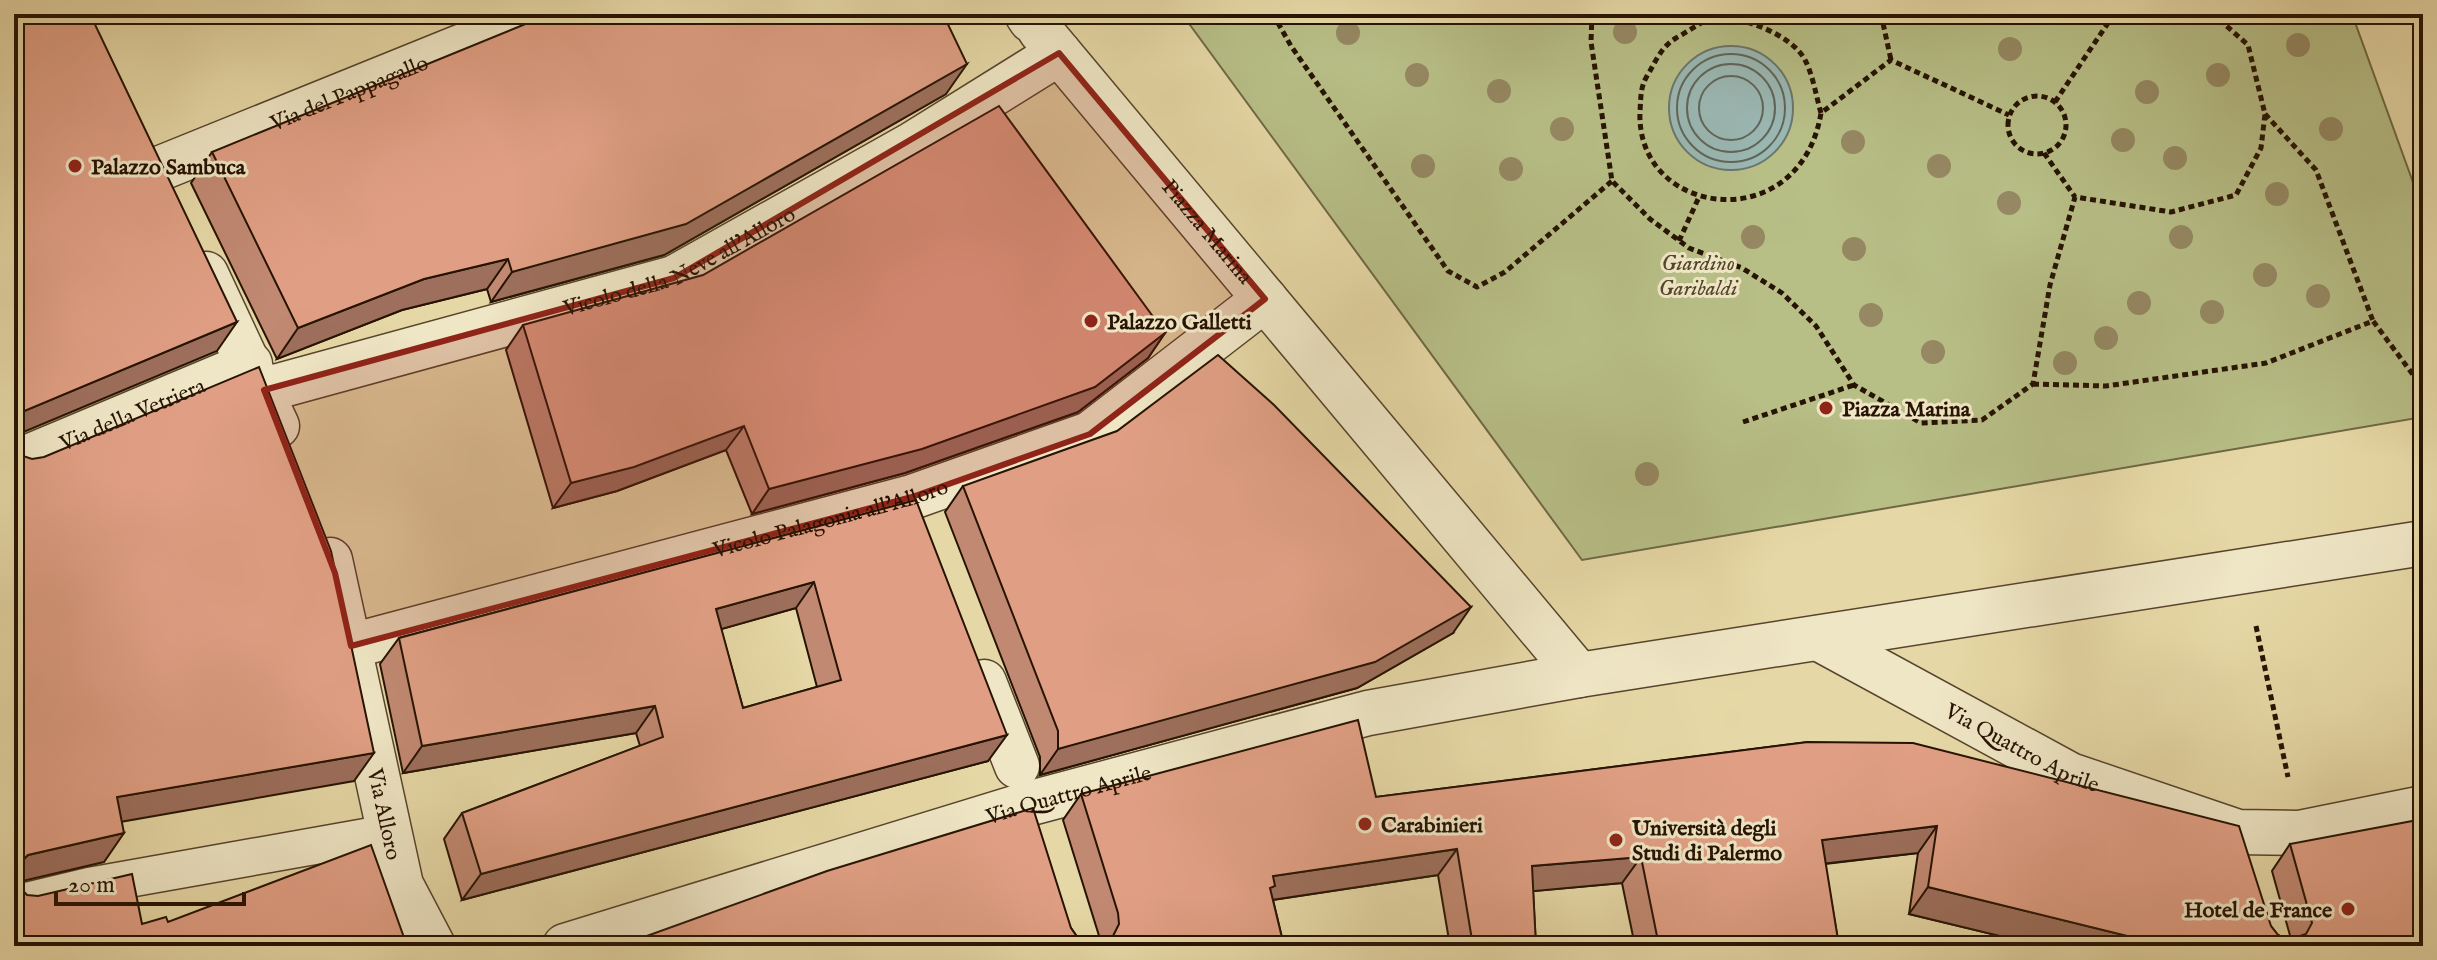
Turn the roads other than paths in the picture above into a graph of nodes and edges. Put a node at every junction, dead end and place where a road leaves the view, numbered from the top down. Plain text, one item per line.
1 (542, 14) edge
2 (1029, 17) edge
3 (1059, 53) junction
4 (136, 128) edge
5 (156, 170) junction
6 (1265, 299) junction
7 (257, 377) junction
8 (291, 460) edge
9 (14, 463) edge
10 (912, 497) junction
11 (313, 517) edge
12 (928, 540) edge
13 (2423, 543) edge
14 (1818, 638) junction
15 (967, 639) edge
16 (351, 646) junction
17 (1579, 675) junction
18 (1024, 784) junction
19 (2423, 808) edge
20 (388, 833) junction
21 (1045, 846) edge
22 (14, 904) edge
23 (433, 946) edge
24 (565, 946) edge

1 - 5 street, Via del Pappagallo
2 - 3 street, Piazza Marina
3 - 6 street, Piazza Marina
3 - 7 street, Vicolo della Neve all'Alloro
4 - 5 street
5 - 7 street
6 - 10 street, Vicolo Palagonia all'Alloro
6 - 17 street, Piazza Marina
7 - 8 street
7 - 9 street, Via della Vetriera
10 - 12 street
10 - 16 street, Vicolo Palagonia all'Alloro
11 - 16 street, Via Alloro
13 - 14 street
14 - 17 street
14 - 19 street, Via Quattro Aprile
15 - 18 street
16 - 20 street, Via Alloro
17 - 18 street, Via Quattro Aprile
18 - 21 street
18 - 24 street, Via Quattro Aprile
20 - 22 lane
20 - 23 street, Via Alloro

